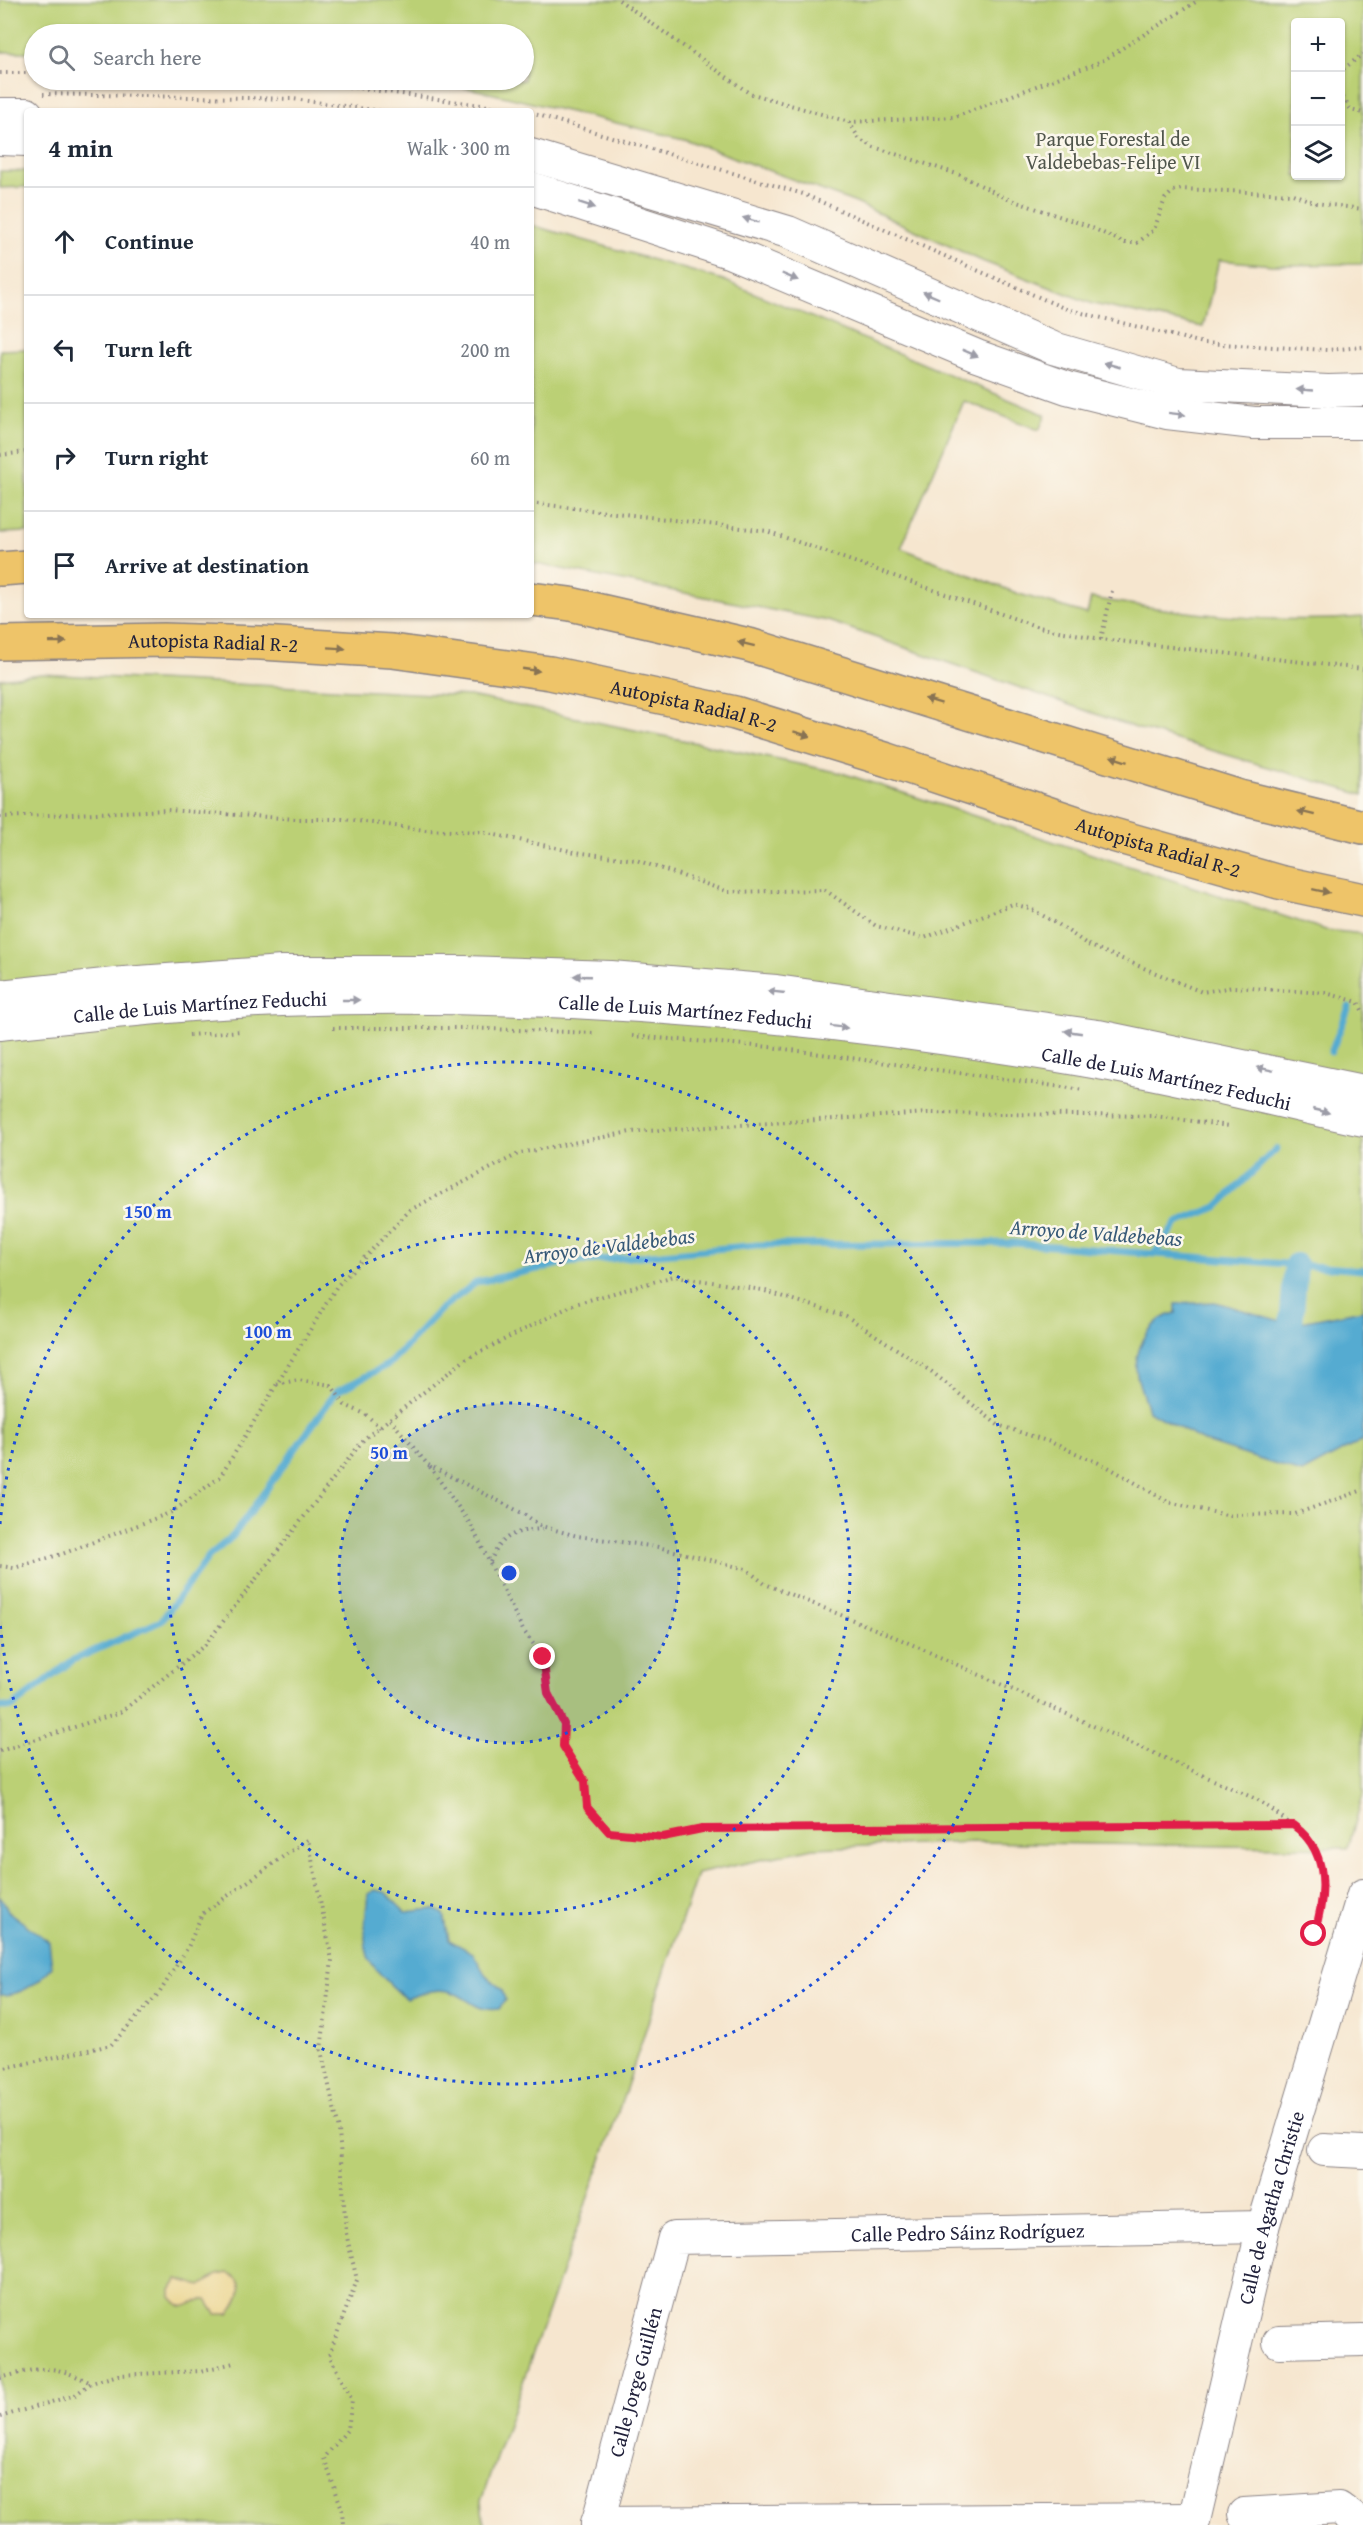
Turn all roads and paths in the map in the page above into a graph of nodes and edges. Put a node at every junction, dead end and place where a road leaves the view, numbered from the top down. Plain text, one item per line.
1 (619, 0) edge
2 (1199, 0) edge
3 (1363, 54) edge
4 (1342, 72) edge
5 (0, 73) edge
6 (24, 74) edge
7 (374, 90) edge
8 (1345, 99) edge
9 (31, 104) edge
10 (359, 108) edge
11 (503, 108) edge
12 (1363, 112) edge
13 (0, 114) edge
14 (534, 114) edge
15 (849, 122) junction
16 (0, 139) edge
17 (24, 140) edge
18 (534, 156) edge
19 (534, 189) edge
20 (1363, 209) edge
21 (1363, 347) edge
22 (1363, 390) edge
23 (1363, 423) edge
24 (24, 452) edge
25 (0, 455) edge
26 (534, 503) edge
27 (24, 567) edge
28 (0, 569) edge
29 (1112, 591) dead end
30 (534, 599) edge
31 (1101, 639) junction
32 (0, 643) edge
33 (1363, 669) edge
34 (0, 817) edge
35 (1363, 827) edge
36 (1363, 900) edge
37 (0, 996) edge
38 (1363, 1011) edge
39 (0, 1023) edge
40 (329, 1028) dead end
41 (248, 1031) dead end
42 (607, 1034) dead end
43 (630, 1035) dead end
44 (177, 1036) dead end
45 (1363, 1090) edge
46 (1088, 1091) dead end
47 (1363, 1120) edge
48 (1230, 1126) dead end
49 (277, 1384) junction
50 (390, 1419) junction
51 (380, 1427) junction
52 (428, 1465) junction
53 (1363, 1490) edge
54 (550, 1529) junction
55 (490, 1562) junction
56 (0, 1566) edge
57 (0, 1751) edge
58 (1293, 1825) junction
59 (1363, 1895) edge
60 (1347, 1947) junction
61 (0, 2069) edge
62 (1324, 2150) dead end
63 (1363, 2152) edge
64 (1263, 2227) junction
65 (674, 2238) joint
66 (1363, 2340) edge
67 (1279, 2342) dead end
68 (234, 2363) dead end
69 (0, 2378) edge
70 (91, 2383) junction
71 (0, 2416) edge
72 (1244, 2514) dead end
73 (1193, 2522) edge
74 (597, 2524) edge
75 (343, 2525) edge
76 (1362, 2525) edge

1 - 15 path
2 - 15 path
3 - 4 path
5 - 6 path
7 - 11 path
8 - 12 path
9 - 10 path
9 - 13 street
14 - 21 path
15 - 20 path
16 - 17 street
22 -> 18 street
19 -> 23 street
24 - 25 path
26 - 31 path
27 - 28 highway
29 - 31 path
35 -> 30 highway
31 - 33 path
32 -> 36 highway, Autopista Radial R-2
34 - 38 path
45 -> 37 street, Calle de Luis Martínez Feduchi
39 -> 47 street, Calle de Luis Martínez Feduchi
40 - 42 path
41 - 44 path
43 - 46 path
48 - 49 path
49 - 51 path
49 - 56 path
50 - 51 path
50 - 52 path
50 - 53 path
51 - 57 path
52 - 54 path
52 - 55 path
54 - 55 path
54 - 58 path
55 - 58 path
58 - 60 path
59 - 60 street, Calle de Agatha Christie
60 - 64 street, Calle de Agatha Christie
61 - 75 path
62 - 63 street
64 - 65 street, Calle Pedro Sáinz Rodríguez
64 - 73 street, Calle de Agatha Christie
65 - 74 street, Calle Jorge Guillén
66 - 67 street
68 - 70 path
69 - 70 path
70 - 71 path
72 - 76 street
73 - 74 street

